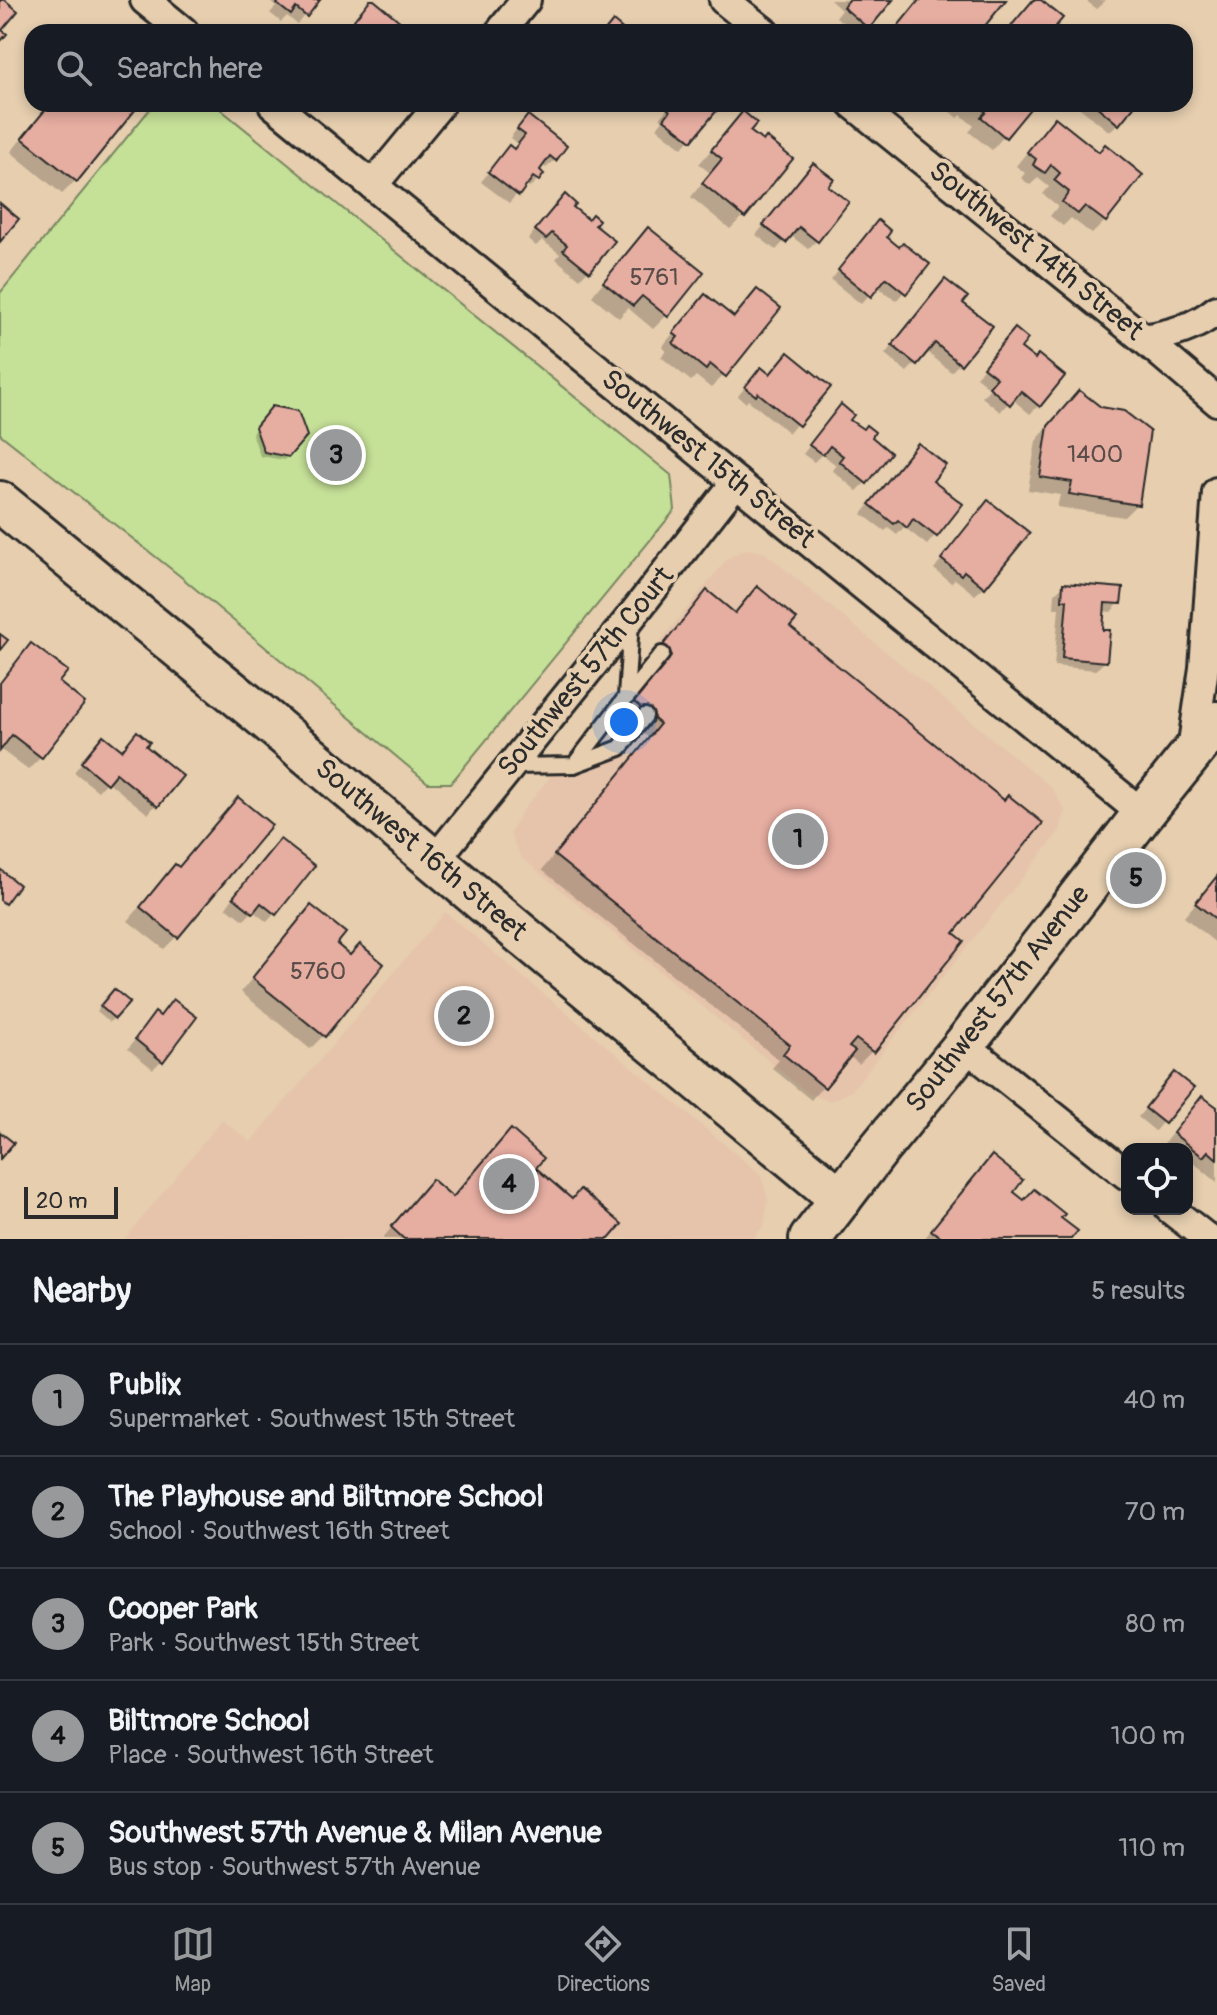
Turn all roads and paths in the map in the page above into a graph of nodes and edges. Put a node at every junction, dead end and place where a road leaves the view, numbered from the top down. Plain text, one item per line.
1 (145, 0) edge
2 (526, 0) edge
3 (724, 0) edge
4 (174, 24) edge
5 (506, 24) edge
6 (754, 24) edge
7 (283, 112) edge
8 (433, 112) edge
9 (863, 112) edge
10 (373, 185) junction
11 (1217, 310) edge
12 (1144, 339) junction
13 (1217, 401) edge
14 (736, 482) junction
15 (1217, 492) edge
16 (0, 502) edge
17 (631, 617) junction
18 (662, 654) dead end
19 (626, 697) junction
20 (645, 716) dead end
21 (1217, 722) edge
22 (1192, 753) junction
23 (574, 765) junction
24 (511, 766) junction
25 (1143, 814) junction
26 (435, 860) junction
27 (964, 1045) junction
28 (1121, 1170) edge
29 (841, 1199) junction
30 (1178, 1215) edge
31 (810, 1239) edge
32 (1208, 1239) edge

1 - 4 street
2 - 5 street
3 - 6 street
7 - 10 street, Southwest 15th Street
8 - 10 street
9 - 12 street, Southwest 14th Street
10 - 14 street, Southwest 15th Street
11 - 12 street
12 - 13 street, Southwest 14th Street
14 - 17 street, Southwest 57th Court
14 - 25 street, Southwest 15th Street
15 - 22 street
16 - 26 street, Southwest 16th Street
17 - 19 lane
17 - 24 street, Southwest 57th Court
18 - 19 lane
19 - 23 lane
20 - 23 lane
21 - 22 street, Southwest 57th Avenue
22 - 25 street, Southwest 57th Avenue
23 - 24 lane
24 - 26 street, Southwest 57th Court
25 - 27 street, Southwest 57th Avenue
26 - 29 street, Southwest 16th Street
27 - 28 street
27 - 29 street, Southwest 57th Avenue
29 - 31 street, Southwest 57th Avenue
30 - 32 street

